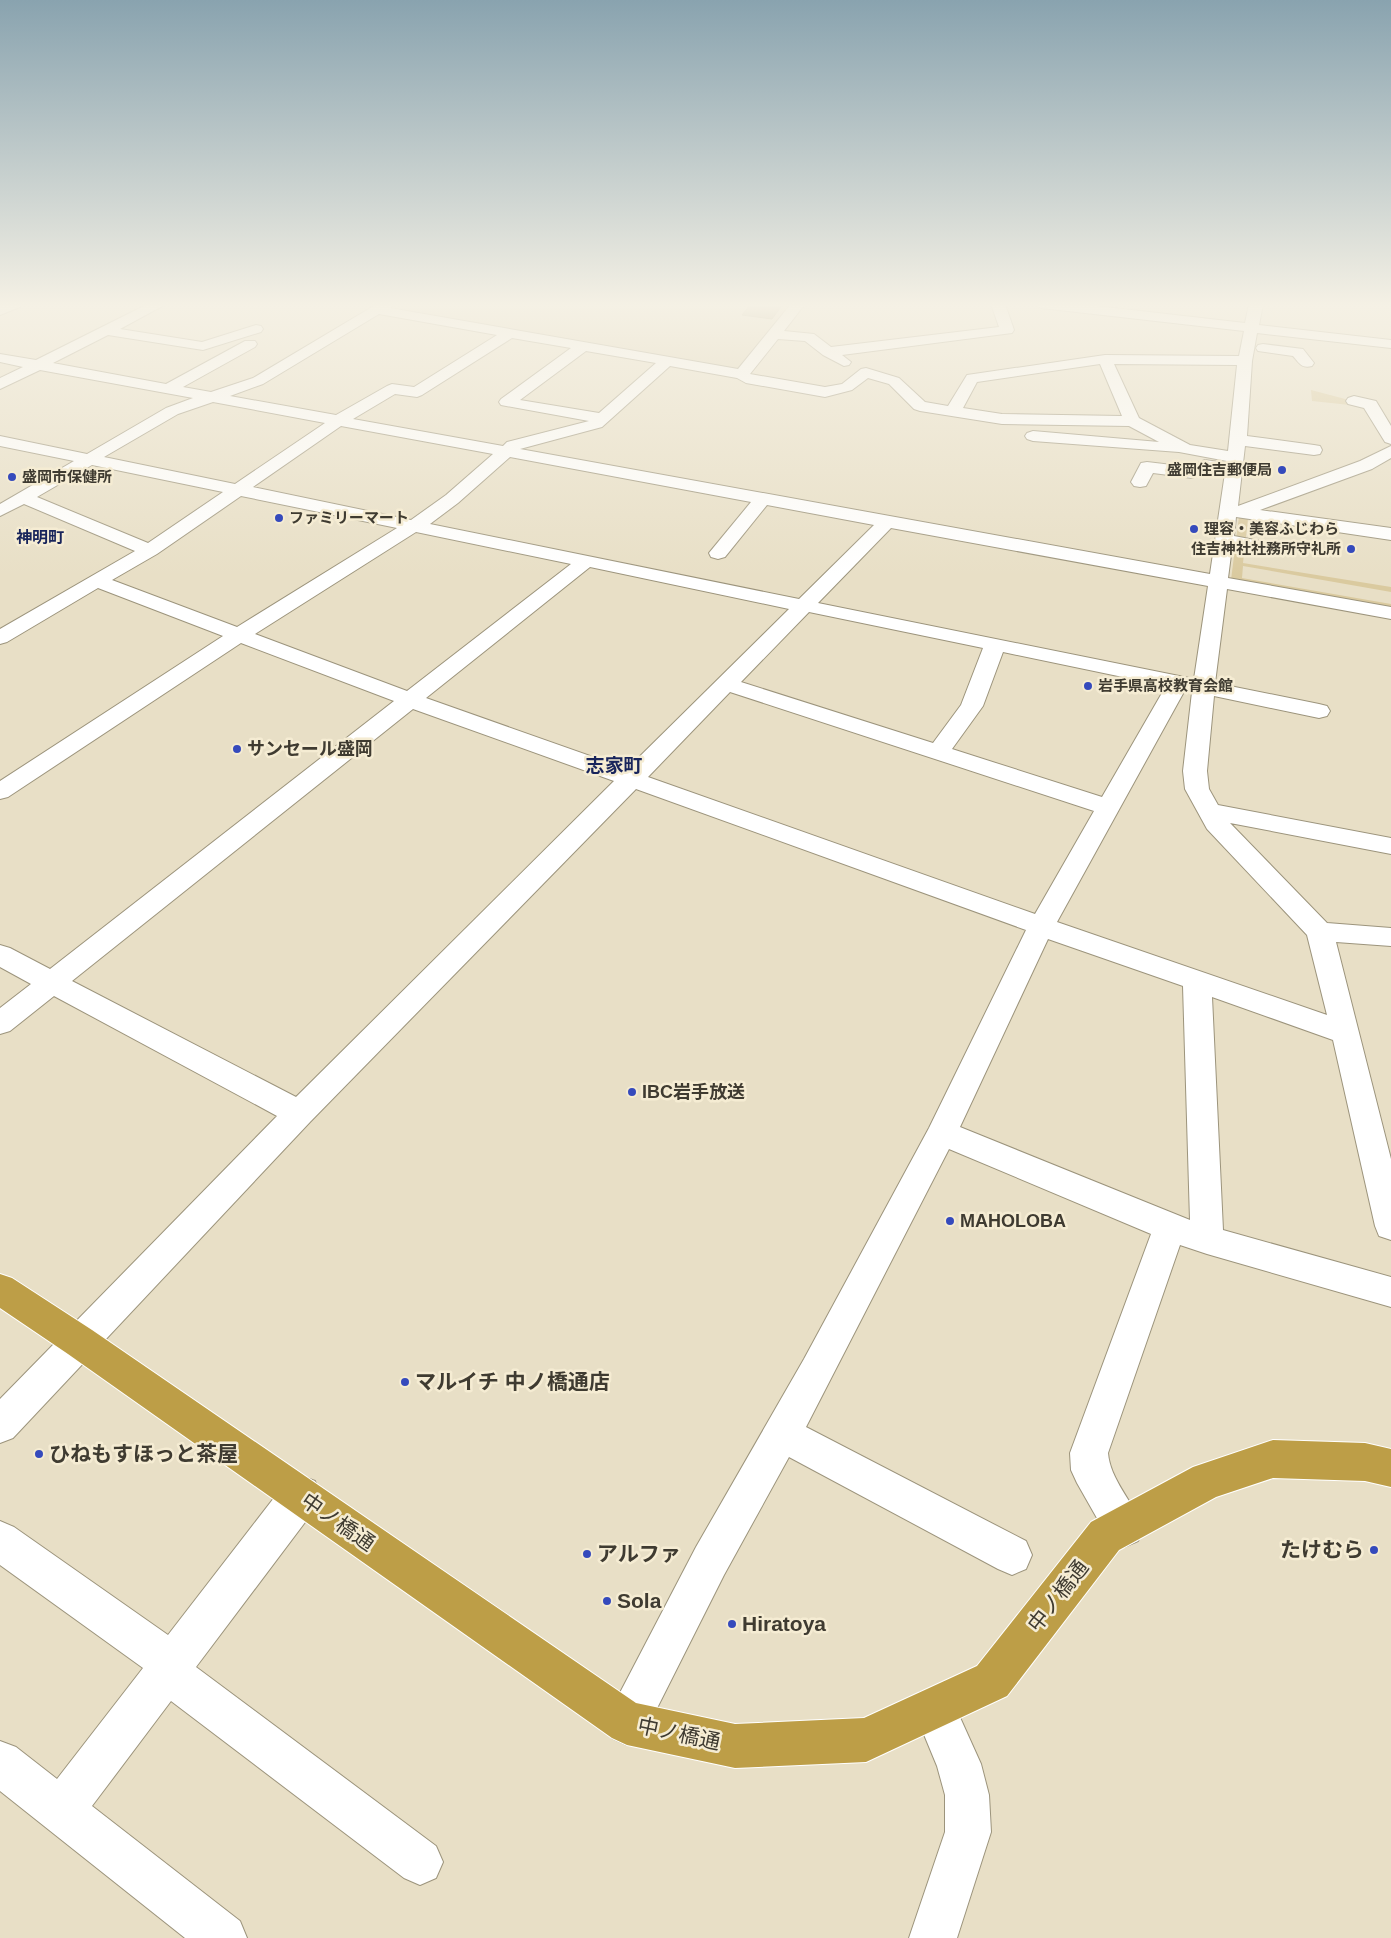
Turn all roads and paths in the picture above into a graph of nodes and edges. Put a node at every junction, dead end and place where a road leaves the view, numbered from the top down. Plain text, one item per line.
1 (190, 394) edge
2 (220, 394) edge
3 (381, 394) edge
4 (517, 394) edge
5 (629, 394) edge
6 (907, 394) edge
7 (963, 394) edge
8 (1120, 394) edge
9 (1243, 394) edge
10 (210, 398) junction
11 (1354, 402) dead end
12 (954, 412) junction
13 (602, 418) junction
14 (338, 421) junction
15 (1132, 421) junction
16 (1033, 436) dead end
17 (1238, 440) junction
18 (1391, 440) edge
19 (0, 441) edge
20 (1186, 449) junction
21 (1314, 450) dead end
22 (1391, 451) edge
23 (507, 452) junction
24 (87, 459) junction
25 (1235, 463) junction
26 (1140, 482) dead end
27 (236, 491) junction
28 (24, 498) junction
29 (763, 499) junction
30 (0, 511) edge
31 (1234, 512) junction
32 (887, 522) junction
33 (411, 526) junction
34 (1391, 534) edge
35 (1224, 540) junction
36 (1253, 545) dead end
37 (150, 550) junction
38 (718, 553) dead end
39 (586, 561) junction
40 (98, 582) junction
41 (1217, 582) junction
42 (804, 604) junction
43 (1391, 613) edge
44 (239, 636) junction
45 (0, 638) edge
46 (995, 645) junction
47 (1178, 683) junction
48 (726, 684) junction
49 (1204, 686) junction
50 (410, 700) junction
51 (1319, 711) dead end
52 (938, 753) junction
53 (631, 779) junction
54 (0, 792) edge
55 (1107, 808) junction
56 (1209, 811) junction
57 (1391, 846) edge
58 (1041, 926) junction
59 (1320, 932) junction
60 (1391, 937) edge
61 (0, 956) edge
62 (1197, 980) junction
63 (51, 983) junction
64 (0, 1023) edge
65 (1346, 1033) junction
66 (299, 1114) junction
67 (942, 1133) junction
68 (1391, 1226) edge
69 (1170, 1227) junction
70 (1207, 1240) junction
71 (0, 1289) edge
72 (1391, 1292) edge
73 (80, 1342) junction
74 (0, 1425) edge
75 (782, 1434) junction
76 (1391, 1468) edge
77 (300, 1495) junction
78 (1124, 1526) junction
79 (0, 1541) edge
80 (1012, 1555) dead end
81 (170, 1668) junction
82 (934, 1708) junction
83 (627, 1723) junction
84 (0, 1763) edge
85 (61, 1810) junction
86 (420, 1862) dead end
87 (223, 1938) edge
88 (933, 1938) edge

1 - 10 street
2 - 10 street
3 - 14 street
4 - 13 street
5 - 13 street
6 - 12 street
7 - 12 street
8 - 15 street
9 - 17 street
10 - 14 street
10 - 24 street
11 - 18 street
12 - 15 street
13 - 23 street
14 - 23 street
14 - 27 street
15 - 20 street
16 - 20 street
17 - 21 street
17 - 25 street
19 - 24 street
20 - 25 street
22 - 31 street
23 - 29 street
23 - 33 street
24 - 27 street
24 - 28 street
25 - 26 street
25 - 31 street
27 - 33 street
27 - 37 street
28 - 30 street
28 - 37 street
29 - 32 street
29 - 38 street
31 - 34 street
31 - 35 street
32 - 41 street
32 - 42 street
33 - 39 street
33 - 44 street
35 - 36 street
35 - 41 street
37 - 40 street
39 - 42 street
39 - 50 street
40 - 44 street
40 - 45 street
41 - 43 street
41 - 49 street
42 - 46 street
42 - 48 street
44 - 50 street
44 - 54 street
46 - 47 street
46 - 52 street
47 - 49 street
47 - 55 street
48 - 52 street
48 - 53 street
49 - 51 street
49 - 56 street
50 - 53 street
50 - 63 street
52 - 55 street
53 - 58 street
53 - 66 street
55 - 58 street
56 - 57 street
56 - 59 street
58 - 62 street
58 - 67 street
59 - 60 street
59 - 65 street
61 - 63 street
62 - 65 street
62 - 70 street
63 - 64 street
63 - 66 street
65 - 68 street
66 - 73 street
67 - 69 street
67 - 75 street
69 - 70 street
69 - 78 street
70 - 72 street
71 - 73 highway, 中ノ橋通
73 - 74 street
73 - 77 highway, 中ノ橋通
75 - 80 street
75 - 83 street
76 - 78 highway, 中ノ橋通
77 - 81 street
77 - 83 highway, 中ノ橋通
78 - 82 highway, 中ノ橋通
79 - 81 street
81 - 85 street
81 - 86 street
82 - 83 highway, 中ノ橋通
82 - 88 street
84 - 85 street
85 - 87 street

